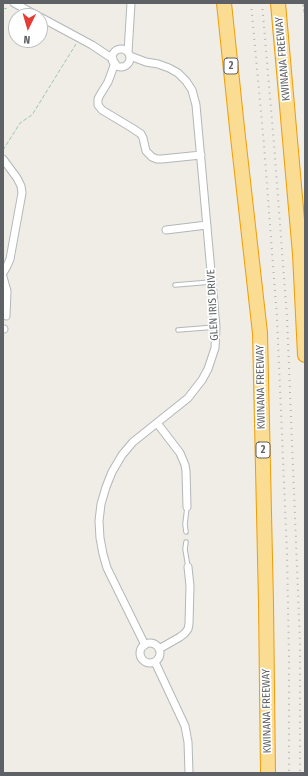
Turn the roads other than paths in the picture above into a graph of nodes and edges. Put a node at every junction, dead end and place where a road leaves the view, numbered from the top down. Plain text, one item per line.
1 (14, 3) edge
2 (131, 3) edge
3 (220, 3) edge
4 (224, 3) edge
5 (278, 3) edge
6 (24, 8) edge
7 (48, 21) edge
8 (121, 58) junction
9 (237, 128) junction
10 (201, 155) junction
11 (3, 159) edge
12 (207, 225) junction
13 (166, 230) dead end
14 (3, 273) edge
15 (3, 276) edge
16 (212, 282) junction
17 (175, 285) dead end
18 (6, 316) dead end
19 (216, 326) junction
20 (178, 330) dead end
21 (305, 355) edge
22 (158, 423) junction
23 (187, 507) joint
24 (186, 532) dead end
25 (186, 542) dead end
26 (188, 567) joint
27 (145, 645) junction
28 (159, 649) junction
29 (155, 662) junction
30 (189, 773) edge
31 (268, 773) edge

1 - 6 street, GLEN IRIS DRIVE
2 - 8 street
3 - 9 highway
4 - 9 highway, KWINANA FREEWAY / 2
5 - 21 highway, KWINANA FREEWAY
7 - 8 street, GLEN IRIS DRIVE
8 - 10 street, GLEN IRIS DRIVE
8 - 10 street
9 - 31 highway, KWINANA FREEWAY / 2
10 - 12 street, GLEN IRIS DRIVE
11 - 14 street
12 - 13 street
12 - 16 street, GLEN IRIS DRIVE
15 - 18 street
16 - 17 lane
16 - 19 street, GLEN IRIS DRIVE
19 - 20 lane
19 - 22 street, GLEN IRIS DRIVE
22 - 23 street
22 - 27 street, GLEN IRIS DRIVE
23 - 24 lane
25 - 26 lane
26 - 28 street
27 - 28 street
27 - 29 street
28 - 29 street
29 - 30 street

